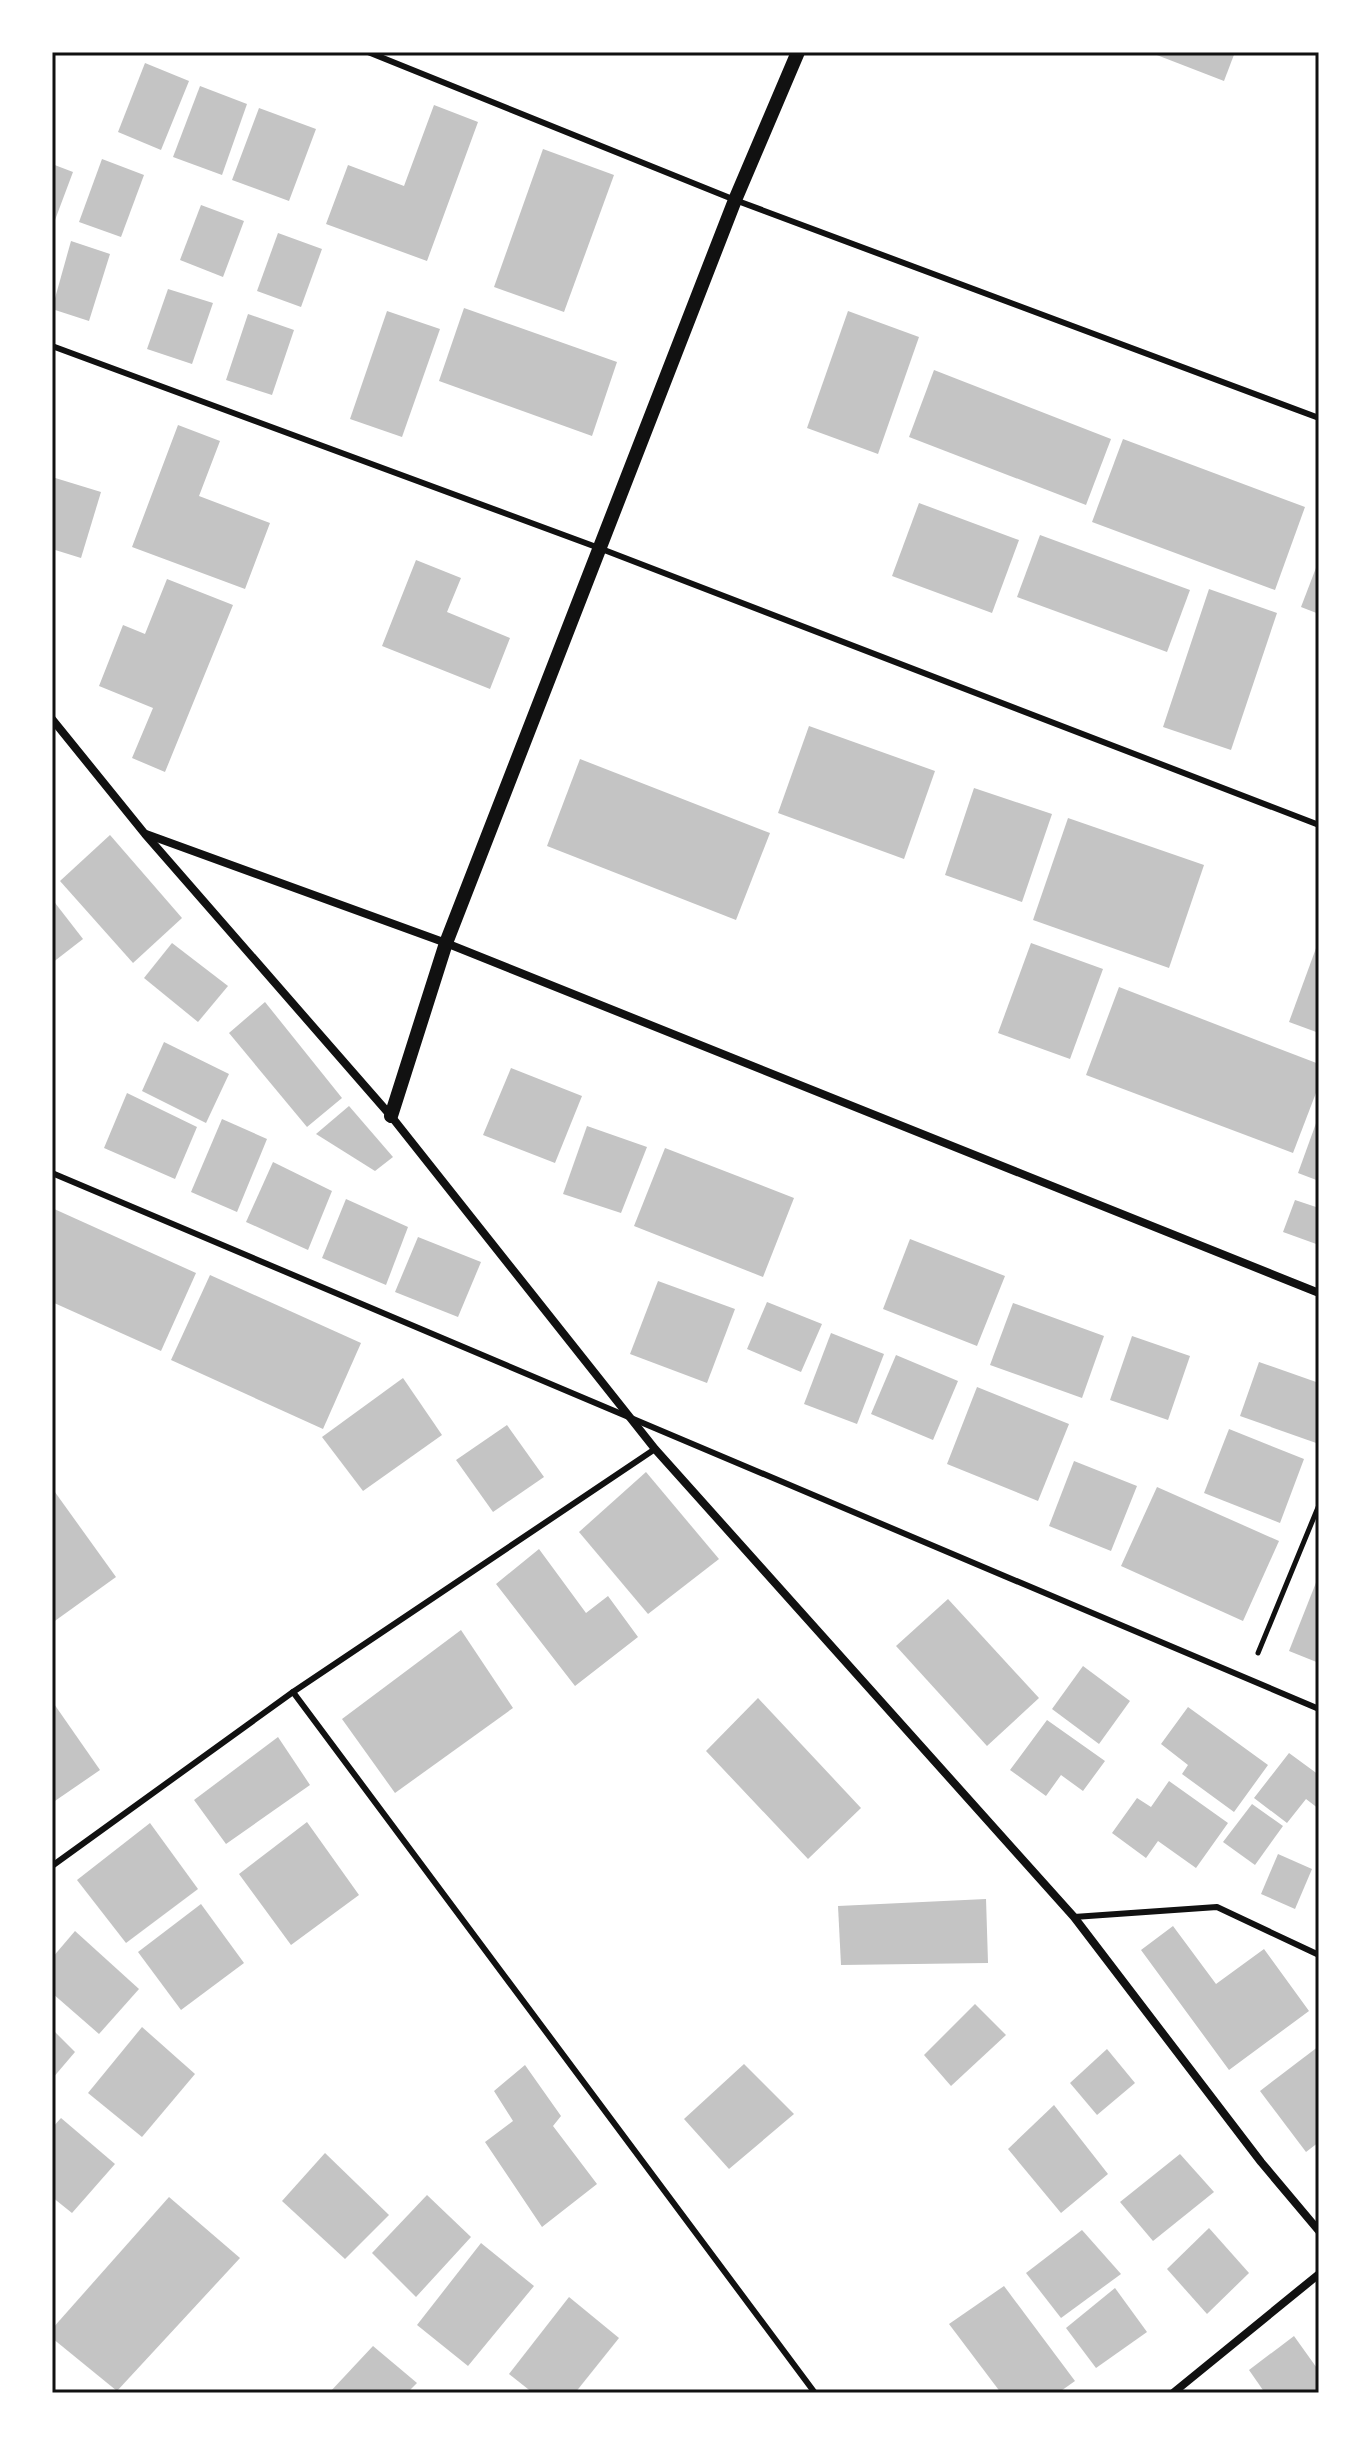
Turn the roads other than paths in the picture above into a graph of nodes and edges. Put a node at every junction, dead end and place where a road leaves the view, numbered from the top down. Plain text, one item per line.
1 (368, 52) edge
2 (798, 52) edge
3 (735, 200) junction
4 (52, 346) edge
5 (1319, 418) edge
6 (599, 548) junction
7 (52, 719) edge
8 (1319, 825) edge
9 (145, 834) junction
10 (446, 943) junction
11 (391, 1116) junction
12 (52, 1173) edge
13 (1319, 1293) edge
14 (627, 1414) junction
15 (655, 1449) junction
16 (293, 1692) junction
17 (1319, 1709) edge
18 (52, 1866) edge
19 (1074, 1917) junction
20 (1319, 1955) edge
21 (1319, 2231) edge
22 (1319, 2274) edge
23 (815, 2393) edge
24 (1173, 2393) edge

1 - 3 lane
2 - 3 street
3 - 5 lane
3 - 6 street
4 - 6 lane
6 - 8 lane
6 - 10 street
7 - 9 street
9 - 10 street
9 - 11 street
10 - 11 street
10 - 13 street
11 - 14 street
12 - 14 lane
14 - 15 street
14 - 17 lane
15 - 16 lane
15 - 19 street
16 - 18 lane
16 - 23 lane
19 - 20 lane
19 - 21 street
22 - 24 street

